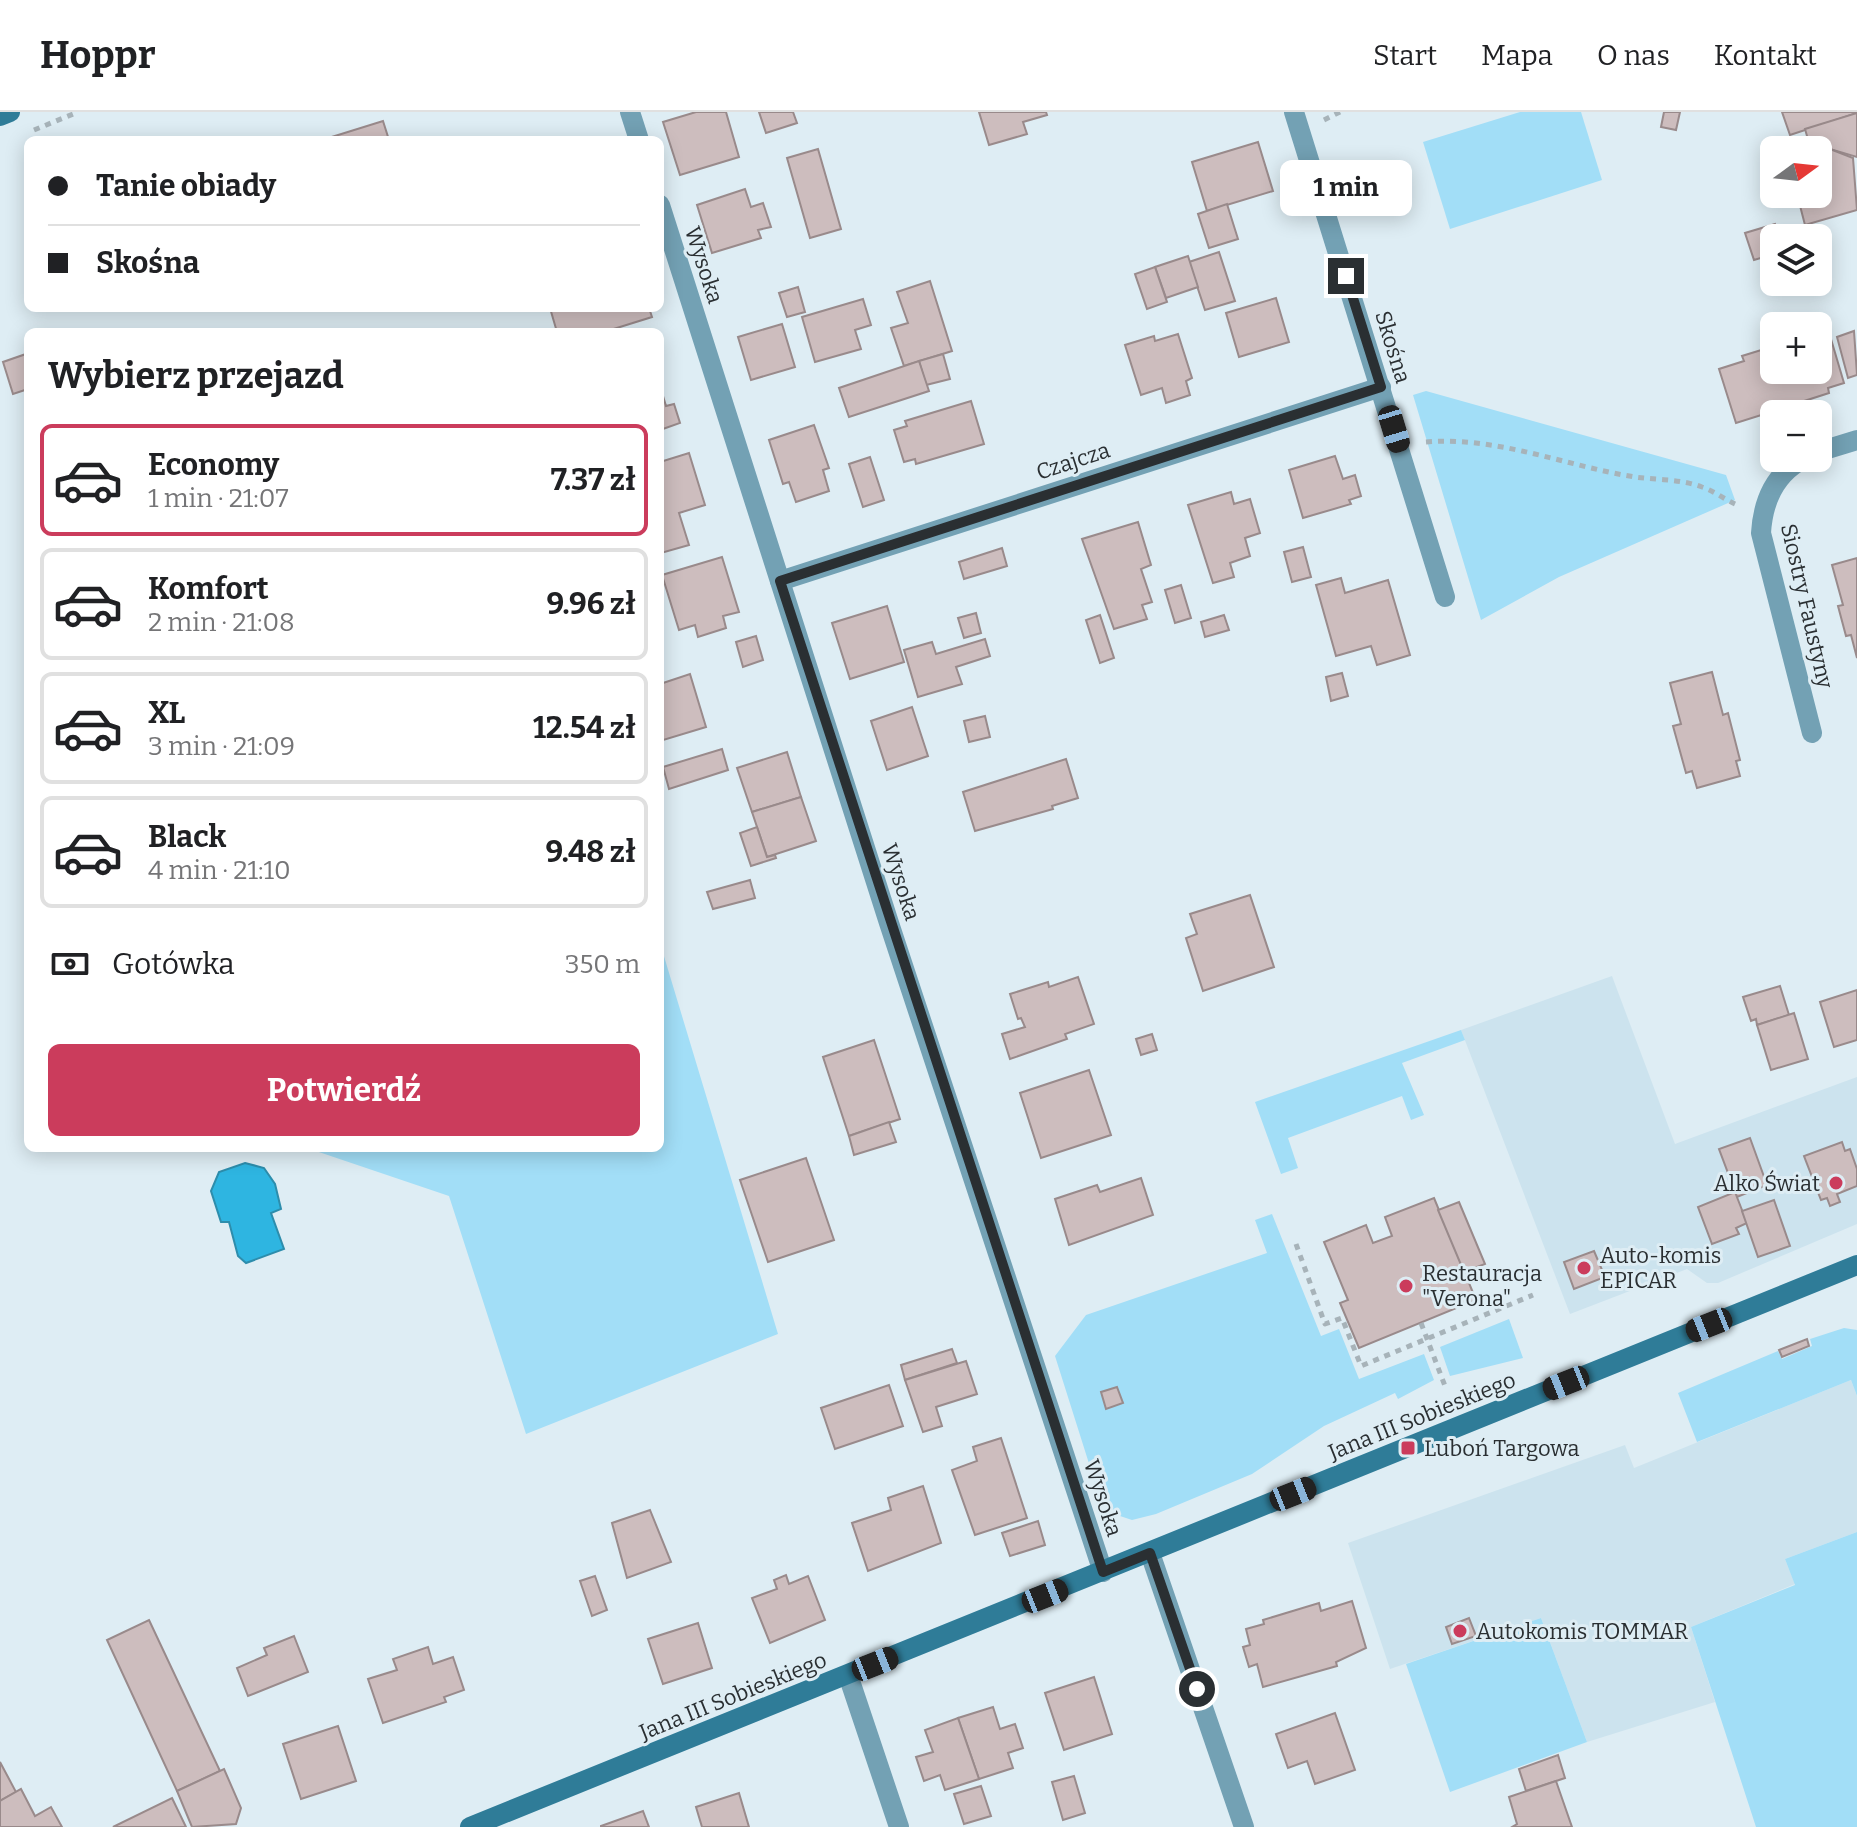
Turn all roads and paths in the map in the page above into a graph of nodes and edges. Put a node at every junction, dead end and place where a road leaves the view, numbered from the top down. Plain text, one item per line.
1 (10, 112) edge
2 (78, 112) edge
3 (630, 112) edge
4 (1294, 112) edge
5 (0, 116) edge
6 (26, 133) dead end
7 (638, 136) edge
8 (664, 218) edge
9 (1381, 387) junction
10 (1857, 440) edge
11 (1832, 448) edge
12 (1400, 450) junction
13 (1787, 472) edge
14 (1763, 513) junction
15 (780, 581) junction
16 (1445, 597) dead end
17 (1812, 733) dead end
18 (1296, 1244) dead end
19 (1857, 1265) edge
20 (1533, 1295) dead end
21 (1421, 1323) dead end
22 (1428, 1339) junction
23 (1445, 1386) dead end
24 (1150, 1553) junction
25 (1103, 1572) junction
26 (848, 1675) junction
27 (470, 1827) edge
28 (899, 1827) edge
29 (1244, 1827) edge

1 - 5 street
2 - 6 path
3 - 7 street
4 - 9 street, Skośna
8 - 15 street, Wysoka
9 - 12 street, Skośna
9 - 15 street, Czajcza
10 - 11 street
12 - 14 path
12 - 16 street, Skośna
13 - 14 street, Siostry Faustyny
14 - 17 street, Siostry Faustyny
15 - 25 street, Wysoka
18 - 22 path
19 - 24 street, Jana III Sobieskiego
20 - 22 path
21 - 22 path
22 - 23 path
24 - 25 street, Jana III Sobieskiego
24 - 29 street
25 - 26 street, Jana III Sobieskiego
26 - 27 street, Jana III Sobieskiego
26 - 28 street

